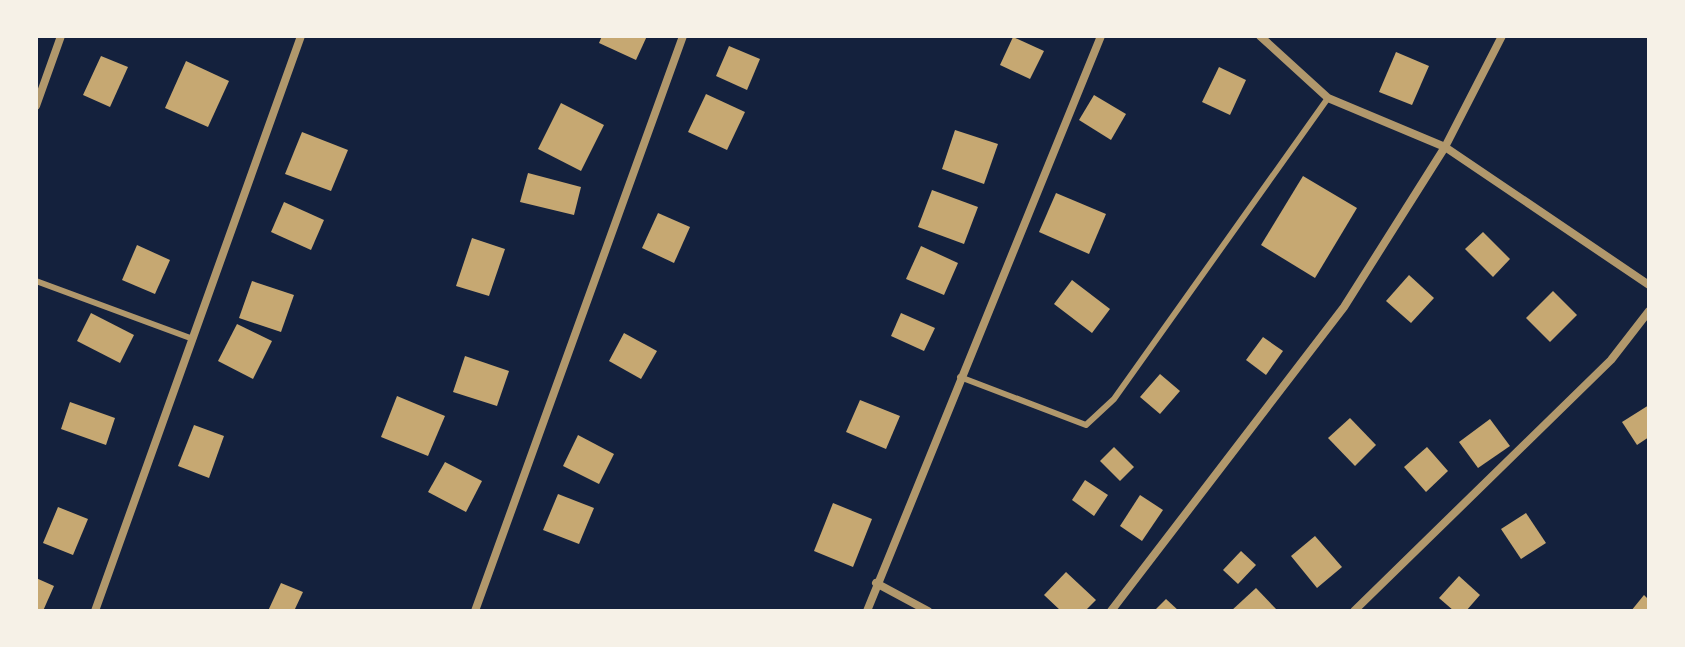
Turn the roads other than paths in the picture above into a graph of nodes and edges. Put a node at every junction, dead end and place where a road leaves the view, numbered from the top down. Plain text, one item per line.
1 (61, 36) edge
2 (301, 36) edge
3 (683, 36) edge
4 (1101, 36) edge
5 (1260, 36) edge
6 (1502, 36) edge
7 (1328, 98) junction
8 (36, 106) edge
9 (1445, 147) junction
10 (36, 281) edge
11 (1649, 285) edge
12 (1649, 311) edge
13 (193, 339) junction
14 (960, 377) junction
15 (876, 583) junction
16 (95, 611) edge
17 (475, 611) edge
18 (867, 611) edge
19 (928, 611) edge
20 (1111, 611) edge
21 (1354, 611) edge

1 - 8 street
2 - 13 street
3 - 17 street
4 - 14 street
5 - 7 street
6 - 9 street
7 - 9 street
7 - 14 lane
9 - 11 street
9 - 20 street
10 - 13 lane
12 - 21 street
13 - 16 street
14 - 15 street
15 - 18 street
15 - 19 street

